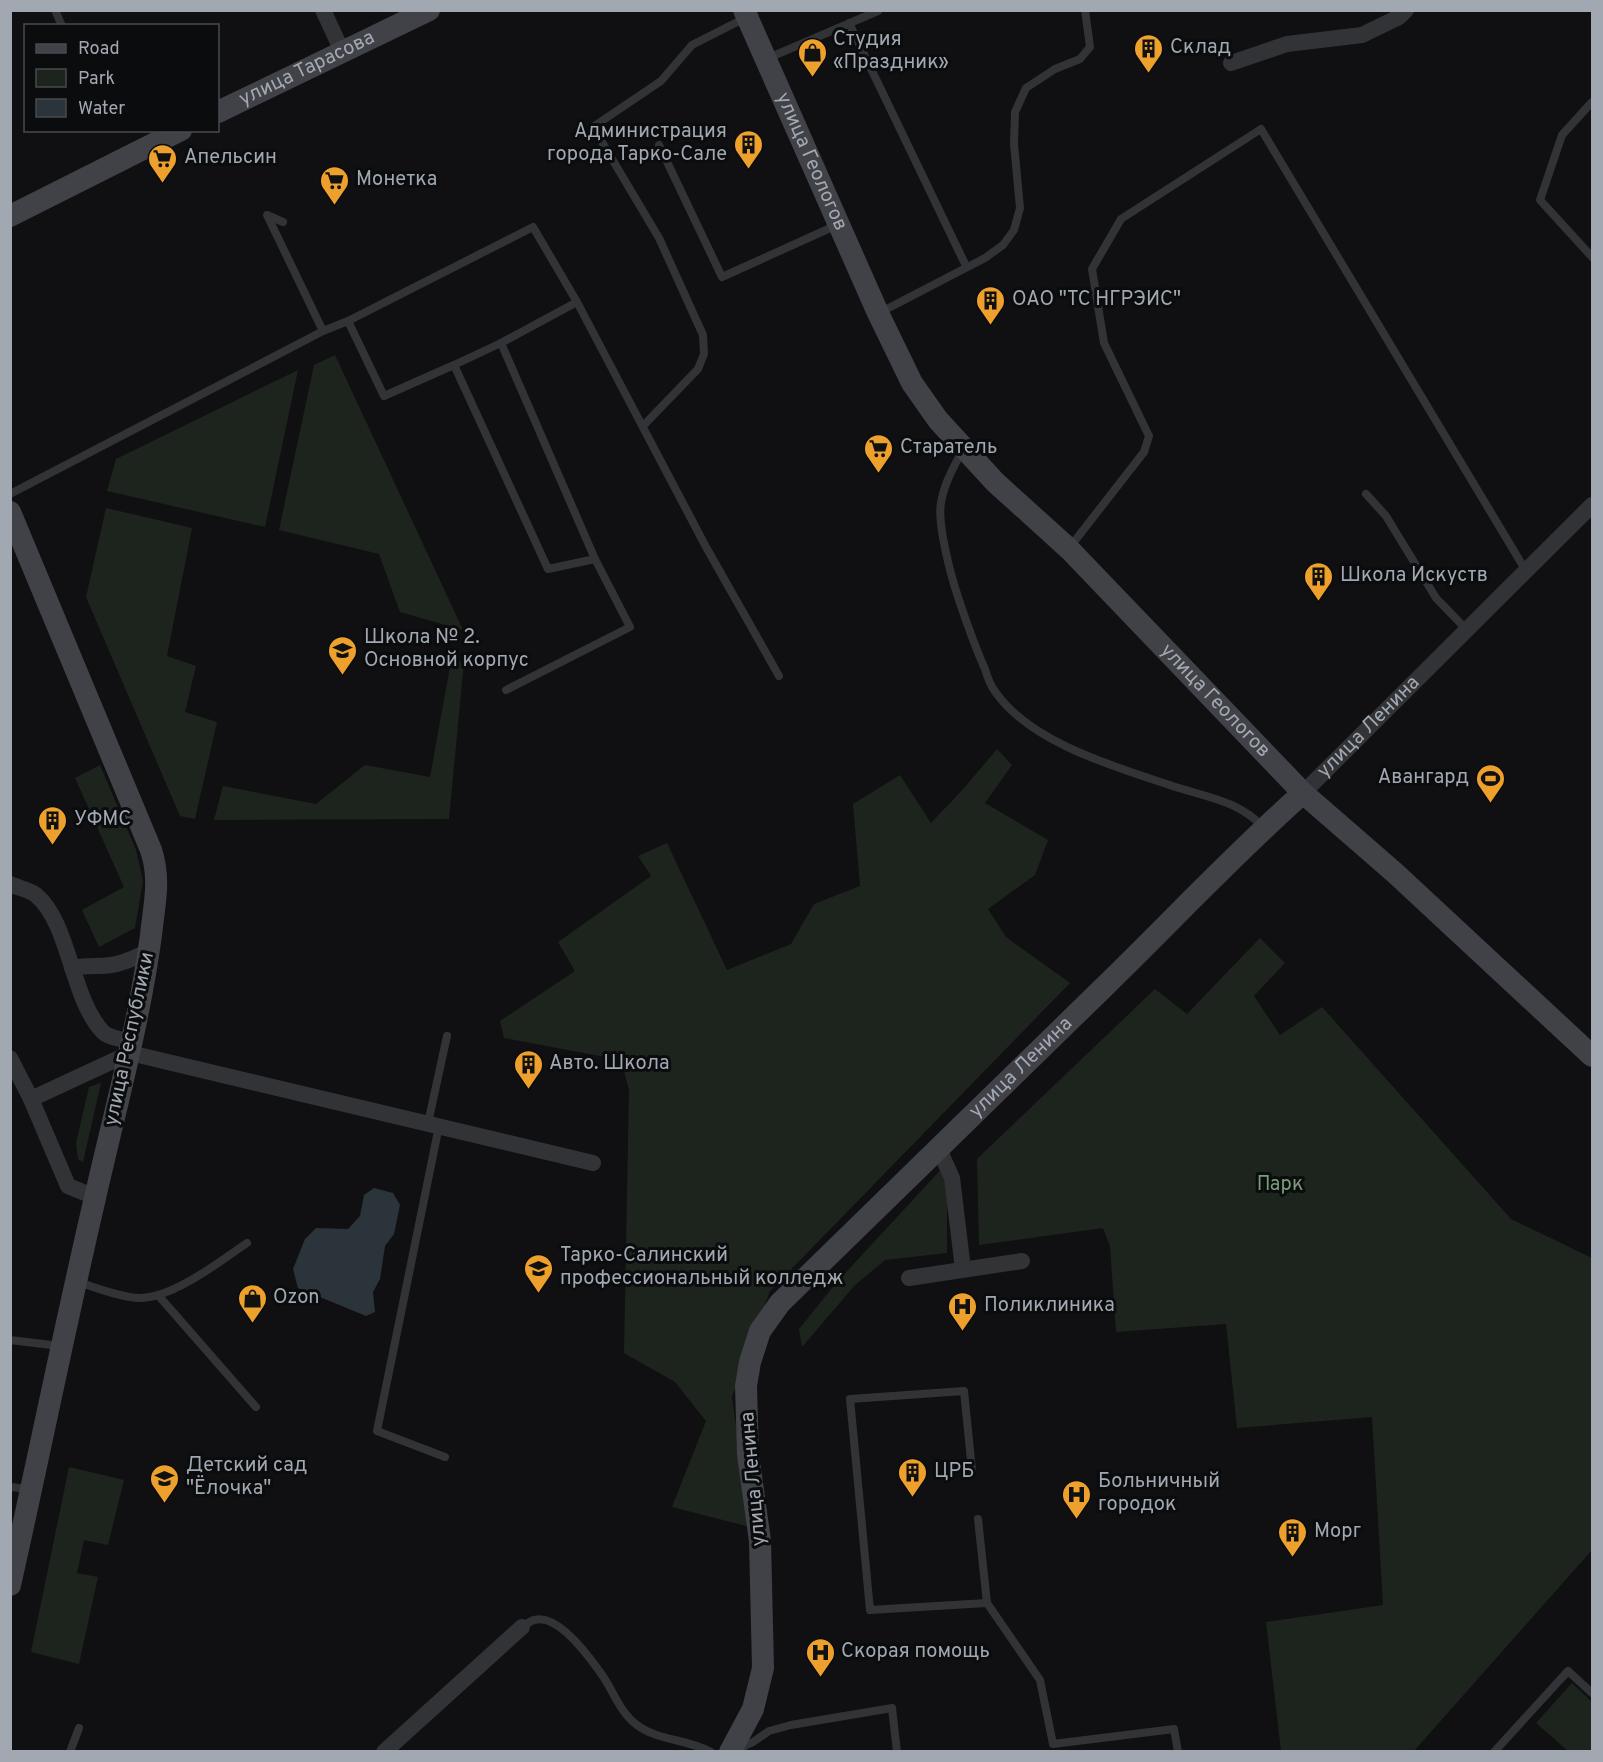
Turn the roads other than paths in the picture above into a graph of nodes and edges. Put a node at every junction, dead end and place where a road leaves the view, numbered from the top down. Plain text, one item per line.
1 (55, 10) edge
2 (323, 10) edge
3 (429, 10) edge
4 (1085, 10) edge
5 (1406, 10) edge
6 (878, 11) edge
7 (746, 14) edge
8 (849, 23) junction
9 (61, 24) edge
10 (342, 51) junction
11 (766, 59) junction
12 (1231, 63) dead end
13 (1593, 102) edge
14 (219, 112) edge
15 (177, 132) edge
16 (659, 145) dead end
17 (10, 216) edge
18 (283, 222) dead end
19 (840, 223) junction
20 (1592, 254) edge
21 (966, 266) junction
22 (577, 302) junction
23 (878, 313) junction
24 (348, 321) junction
25 (323, 331) junction
26 (501, 343) junction
27 (454, 365) junction
28 (643, 426) junction
29 (964, 449) junction
30 (10, 494) edge
31 (1366, 494) dead end
32 (1593, 505) edge
33 (10, 512) edge
34 (1069, 549) junction
35 (595, 559) junction
36 (1526, 571) junction
37 (1467, 630) junction
38 (779, 676) dead end
39 (506, 690) dead end
40 (1304, 793) junction
41 (1264, 828) junction
42 (10, 884) edge
43 (148, 951) junction
44 (72, 968) junction
45 (447, 1036) dead end
46 (132, 1048) junction
47 (1593, 1056) edge
48 (10, 1058) edge
49 (31, 1099) junction
50 (434, 1125) junction
51 (938, 1147) junction
52 (593, 1163) dead end
53 (95, 1197) junction
54 (247, 1243) dead end
55 (1022, 1261) dead end
56 (963, 1269) junction
57 (909, 1278) dead end
58 (76, 1281) junction
59 (158, 1295) junction
60 (10, 1340) edge
61 (61, 1347) junction
62 (256, 1407) dead end
63 (445, 1457) dead end
64 (972, 1470) dead end
65 (21, 1488) edge
66 (978, 1519) dead end
67 (10, 1585) edge
68 (987, 1604) junction
69 (522, 1628) joint
70 (1593, 1693) edge
71 (79, 1728) dead end
72 (70, 1752) edge
73 (384, 1752) edge
74 (711, 1752) edge
75 (732, 1752) edge
76 (897, 1752) edge
77 (1178, 1752) edge
78 (1494, 1752) edge

1 - 9 lane
2 - 10 street
3 - 10 street, улица Тарасова
4 - 21 lane
5 - 12 street
6 - 8 lane
7 - 11 street, улица Геологов
7 - 28 lane
8 - 11 lane
8 - 21 lane
10 - 14 street, улица Тарасова
11 - 19 street, улица Геологов
13 - 20 lane
15 - 17 street
16 - 19 lane
18 - 25 lane
19 - 23 street, улица Геологов
21 - 23 lane
22 - 24 lane
22 - 26 lane
22 - 28 lane
23 - 29 street, улица Геологов
24 - 25 lane
24 - 27 lane
25 - 30 lane
26 - 27 lane
26 - 35 lane
27 - 35 lane
28 - 38 lane
29 - 34 street, улица Геологов
29 - 41 lane
31 - 37 lane
32 - 36 street, улица Ленина
33 - 43 street, улица Республики
34 - 36 lane
34 - 40 street, улица Геологов
35 - 39 lane
36 - 37 street, улица Ленина
37 - 40 street, улица Ленина
40 - 41 street, улица Ленина
40 - 47 street, улица Геологов
41 - 51 street, улица Ленина
42 - 44 street
43 - 44 street
43 - 46 street, улица Республики
44 - 46 street
45 - 50 lane
46 - 49 street
46 - 50 street
46 - 53 street, улица Республики
48 - 49 street
49 - 53 street
50 - 52 street
50 - 63 lane
51 - 56 street
51 - 75 street, улица Ленина
53 - 58 street, улица Республики
54 - 59 lane
55 - 56 street
56 - 57 street
58 - 59 lane
58 - 61 street, улица Республики
59 - 62 lane
60 - 61 lane
61 - 65 street, улица Республики
64 - 68 lane
65 - 67 street, улица Республики
66 - 68 lane
68 - 77 lane
69 - 73 street
69 - 74 lane
70 - 78 lane
71 - 72 lane
75 - 76 lane

